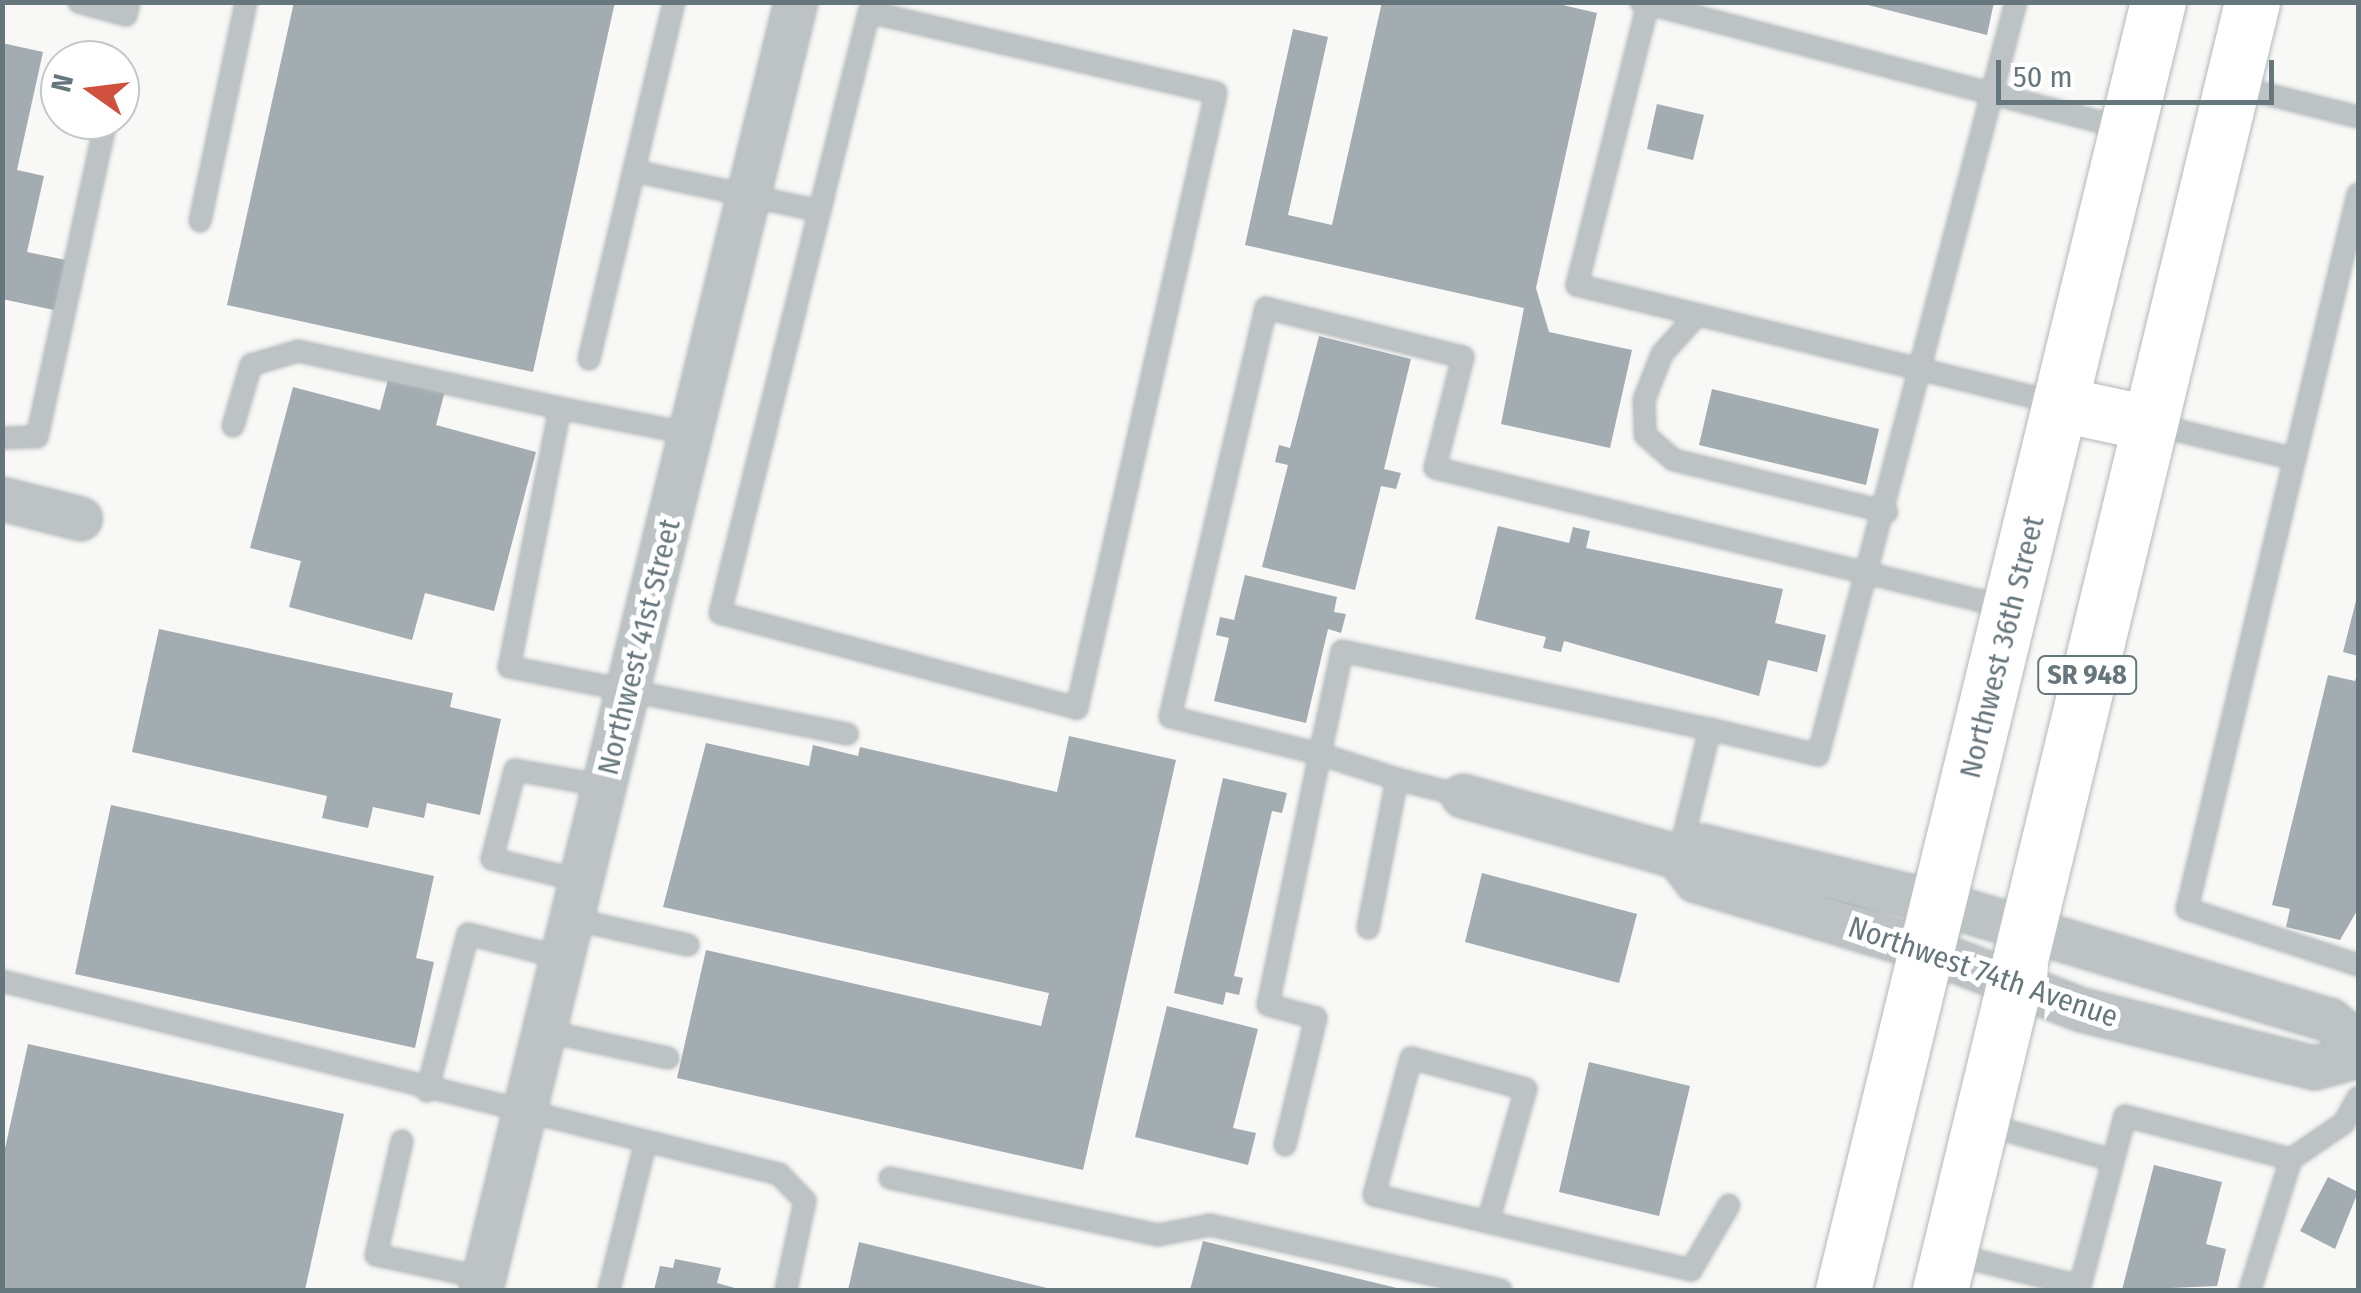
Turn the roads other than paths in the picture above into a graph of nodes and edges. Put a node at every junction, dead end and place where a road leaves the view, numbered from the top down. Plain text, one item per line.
1 (79, 2) edge
2 (130, 2) edge
3 (246, 2) edge
4 (674, 2) edge
5 (796, 2) edge
6 (2016, 2) edge
7 (2158, 2) edge
8 (2252, 2) edge
9 (1644, 5) edge
10 (2232, 85) junction
11 (1993, 95) junction
12 (2358, 117) edge
13 (2127, 128) junction
14 (102, 140) edge
15 (634, 171) junction
16 (2358, 194) edge
17 (749, 195) junction
18 (820, 212) junction
19 (200, 221) dead end
20 (1696, 315) junction
21 (588, 359) dead end
22 (1926, 373) junction
23 (2061, 404) junction
24 (560, 408) junction
25 (2148, 424) junction
26 (233, 426) dead end
27 (691, 434) junction
28 (2, 438) edge
29 (2295, 459) junction
30 (2, 499) edge
31 (1886, 512) junction
32 (81, 519) dead end
33 (1869, 573) junction
34 (2013, 608) junction
35 (628, 691) junction
36 (1710, 729) junction
37 (846, 734) dead end
38 (1320, 754) junction
39 (1397, 779) junction
40 (604, 786) junction
41 (1462, 796) joint
42 (1678, 857) junction
43 (572, 919) junction
44 (1934, 926) junction
45 (2022, 926) junction
46 (1368, 928) dead end
47 (688, 946) dead end
48 (2358, 965) edge
49 (2, 981) edge
50 (2010, 984) junction
51 (545, 1031) junction
52 (2358, 1043) edge
53 (2358, 1056) edge
54 (668, 1058) dead end
55 (428, 1091) junction
56 (2358, 1098) edge
57 (524, 1116) junction
58 (1981, 1124) junction
59 (402, 1141) dead end
60 (645, 1144) junction
61 (1285, 1145) dead end
62 (2112, 1160) junction
63 (2290, 1160) junction
64 (890, 1178) dead end
65 (1729, 1205) dead end
66 (1488, 1222) junction
67 (1944, 1272) edge
68 (483, 1284) edge
69 (1490, 1289) edge
70 (2080, 1289) edge
71 (609, 1290) edge
72 (786, 1290) edge
73 (1843, 1290) edge
74 (2250, 1290) edge

1 - 2 lane
3 - 19 lane
4 - 15 lane
5 - 17 street, Northwest 41st Street
6 - 11 lane
7 - 13 main road, Northwest 36th Street / SR 948
8 - 10 main road, SR 948
9 - 11 lane
9 - 20 lane
10 - 12 lane
10 - 25 main road, SR 948
11 - 13 lane
11 - 22 lane
13 - 23 main road, Northwest 36th Street / SR 948
14 - 28 lane
15 - 17 lane
15 - 21 lane
16 - 29 lane
17 - 18 lane
17 - 27 street, Northwest 41st Street
18 - 18 lane
20 - 22 lane
20 - 31 lane
22 - 23 lane
22 - 31 lane
23 - 25 main road
23 - 34 main road, Northwest 36th Street / SR 948
24 - 26 lane
24 - 27 lane
24 - 35 lane
25 - 29 lane
25 - 45 main road, SR 948
27 - 35 street, Northwest 41st Street
29 - 48 lane
30 - 32 street
31 - 33 lane
33 - 34 lane
33 - 36 lane
33 - 38 lane
34 - 44 main road, Northwest 36th Street / SR 948
35 - 37 lane
35 - 40 street, Northwest 41st Street
36 - 38 lane
36 - 42 lane
38 - 39 lane
38 - 61 lane
39 - 41 lane
39 - 46 lane
40 - 43 street, Northwest 41st Street
40 - 43 lane
41 - 42 street, Northwest 74th Avenue
42 - 44 street, Northwest 74th Avenue
43 - 47 lane
43 - 51 street, Northwest 41st Street
43 - 55 lane
44 - 45 street, Northwest 74th Avenue
44 - 50 street, Northwest 74th Avenue
44 - 73 main road, Northwest 36th Street / SR 948
45 - 50 main road, SR 948
45 - 52 street, Northwest 74th Avenue
49 - 55 lane
50 - 53 street, Northwest 74th Avenue
50 - 58 main road, SR 948
51 - 54 lane
51 - 57 street, Northwest 41st Street
55 - 57 lane
56 - 63 lane
57 - 60 lane
57 - 68 street, Northwest 41st Street
58 - 62 lane
58 - 67 main road, SR 948
59 - 68 lane
60 - 71 lane
60 - 72 lane
62 - 63 lane
62 - 70 lane
63 - 74 lane
64 - 69 lane
65 - 66 lane
66 - 66 lane
67 - 70 lane

